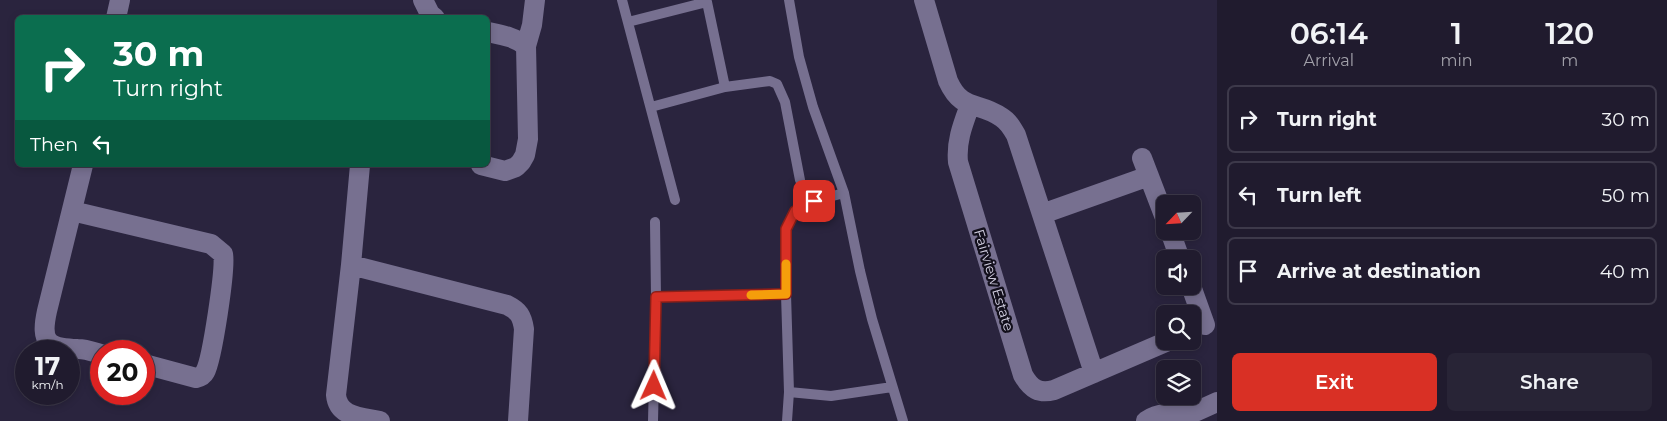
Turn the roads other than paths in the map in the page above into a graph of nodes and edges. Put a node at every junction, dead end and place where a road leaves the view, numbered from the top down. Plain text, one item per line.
1 (120, 0) edge
2 (423, 0) edge
3 (535, 0) edge
4 (622, 0) edge
5 (789, 0) edge
6 (924, 0) edge
7 (707, 1) edge
8 (117, 15) edge
9 (431, 15) edge
10 (628, 22) junction
11 (490, 32) edge
12 (526, 46) junction
13 (725, 87) junction
14 (970, 105) junction
15 (651, 108) junction
16 (83, 167) edge
17 (360, 167) edge
18 (489, 167) edge
19 (800, 180) dead end
20 (844, 193) junction
21 (1156, 195) edge
22 (674, 200) dead end
23 (72, 211) junction
24 (1042, 214) junction
25 (655, 222) dead end
26 (351, 265) junction
27 (786, 294) junction
28 (1194, 295) edge
29 (656, 297) junction
30 (1205, 325) edge
31 (1156, 346) edge
32 (90, 352) edge
33 (155, 367) edge
34 (1094, 373) junction
35 (892, 387) junction
36 (789, 392) junction
37 (1217, 402) edge
38 (1183, 418) edge
39 (380, 421) edge
40 (518, 421) edge
41 (653, 421) edge
42 (787, 421) edge
43 (904, 421) edge
44 (1146, 421) edge

1 - 8 street
2 - 9 street
3 - 12 street
4 - 10 lane
5 - 20 lane
6 - 14 street
7 - 10 lane
7 - 13 lane
10 - 15 lane
11 - 12 street
12 - 18 street
13 - 15 lane
13 - 19 lane
14 - 24 street
14 - 34 street, Fairview Estate
15 - 22 lane
16 - 23 street
17 - 26 street
20 - 27 lane
20 - 35 lane
21 - 24 street
23 - 32 street
23 - 33 street
24 - 34 street
25 - 29 lane
26 - 39 street
26 - 40 street
27 - 29 lane
27 - 36 lane
28 - 30 street
29 - 41 lane
31 - 34 street, Fairview Estate
35 - 36 lane
35 - 43 lane
36 - 42 lane
37 - 38 street
38 - 44 street

